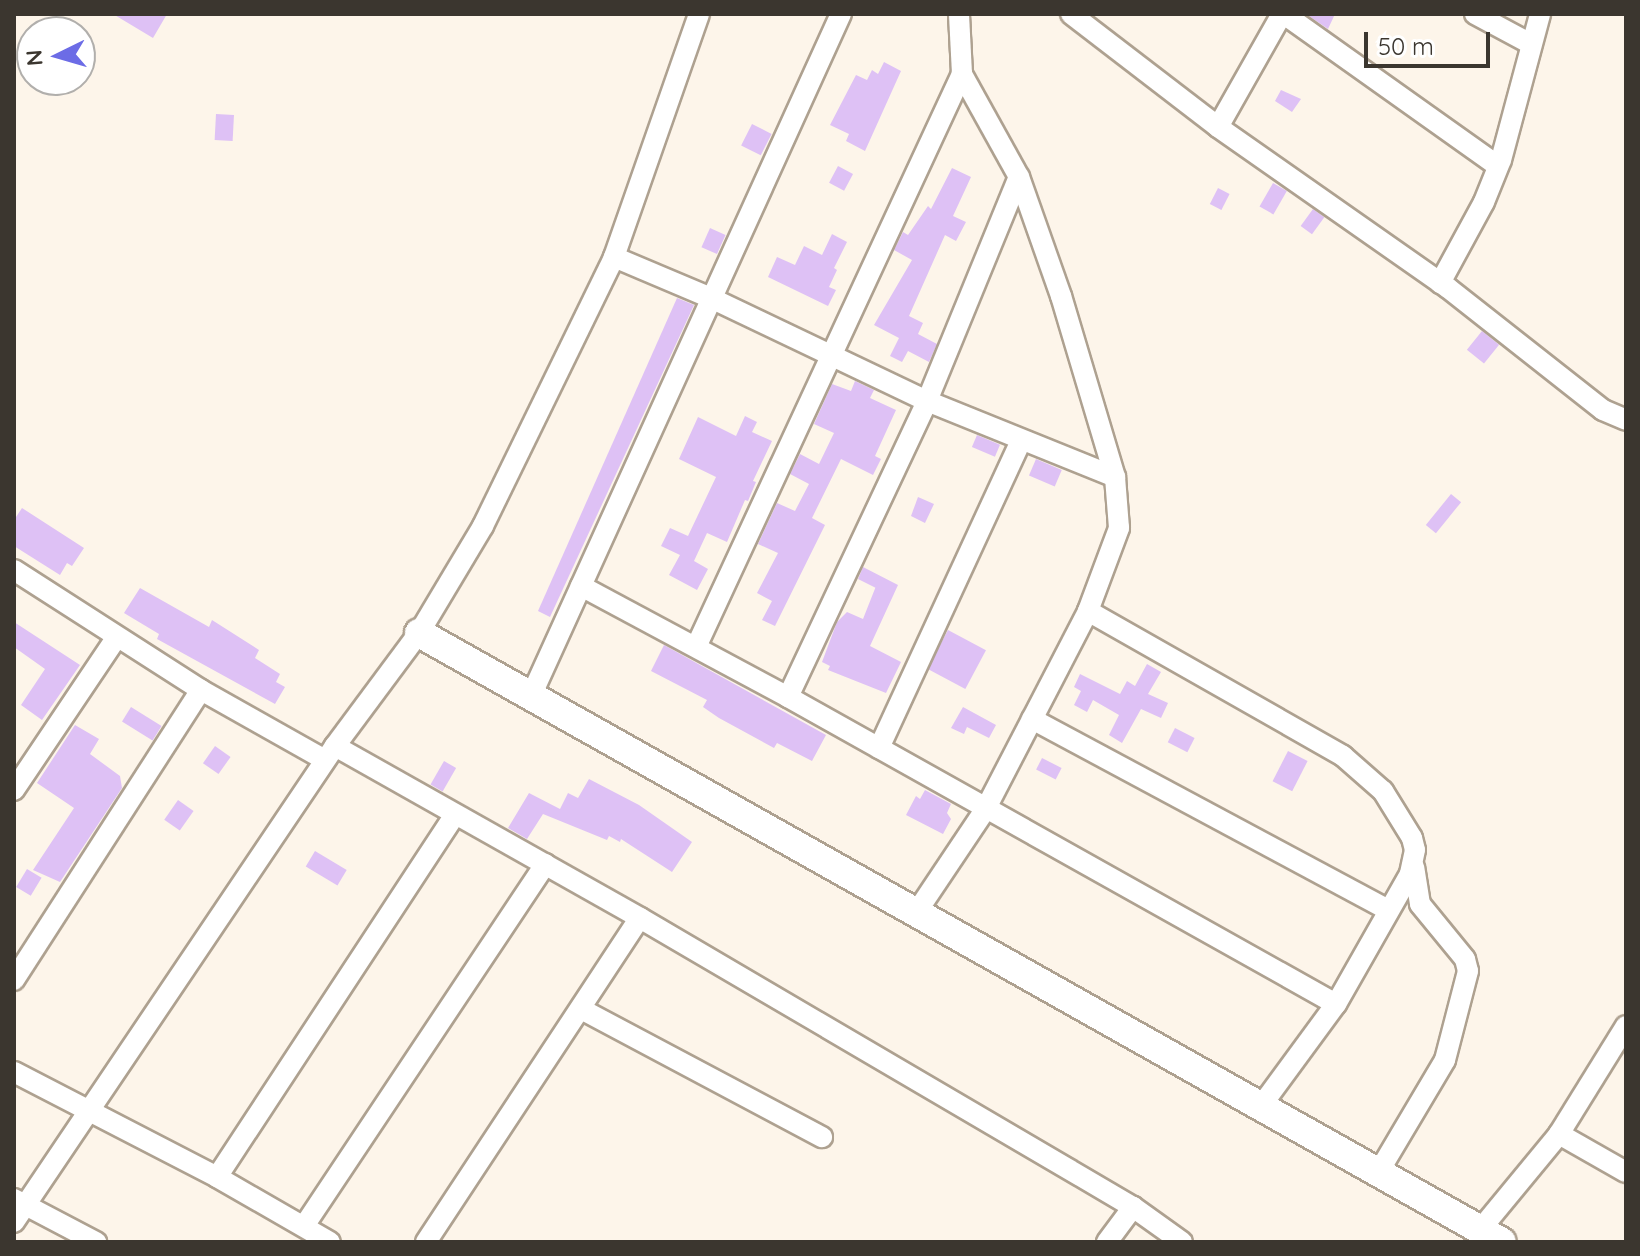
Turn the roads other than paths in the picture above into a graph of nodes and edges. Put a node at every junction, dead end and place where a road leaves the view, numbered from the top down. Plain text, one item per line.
1 (699, 14) edge
2 (841, 14) edge
3 (959, 14) edge
4 (1071, 14) edge
5 (1283, 14) edge
6 (1475, 14) edge
7 (1540, 14) edge
8 (1531, 44) junction
9 (962, 74) junction
10 (1218, 127) junction
11 (1498, 166) junction
12 (1019, 177) junction
13 (614, 257) junction
14 (1440, 283) junction
15 (711, 298) junction
16 (831, 353) junction
17 (927, 401) junction
18 (1626, 420) edge
19 (1021, 440) junction
20 (1115, 477) junction
21 (17, 578) edge
22 (581, 586) junction
23 (1088, 611) junction
24 (419, 633) junction
25 (116, 638) junction
26 (696, 647) junction
27 (201, 690) junction
28 (531, 696) junction
29 (788, 697) junction
30 (1032, 719) junction
31 (879, 748) junction
32 (330, 753) junction
33 (14, 790) edge
34 (985, 810) junction
35 (455, 815) junction
36 (545, 864) junction
37 (1414, 867) junction
38 (1388, 910) junction
39 (916, 913) junction
40 (640, 918) junction
41 (14, 980) edge
42 (1336, 1004) junction
43 (581, 1009) junction
44 (1626, 1026) edge
45 (1619, 1050) edge
46 (14, 1072) edge
47 (1261, 1106) junction
48 (91, 1113) junction
49 (1559, 1134) junction
50 (822, 1137) dead end
51 (1626, 1172) edge
52 (1378, 1173) junction
53 (217, 1177) junction
54 (1133, 1207) junction
55 (18, 1209) edge
56 (304, 1226) junction
57 (1491, 1236) edge
58 (96, 1242) edge
59 (330, 1242) edge
60 (426, 1242) edge
61 (1107, 1242) edge
62 (1182, 1242) edge

1 - 13 street
2 - 15 street
3 - 9 street
4 - 10 street
5 - 10 street
5 - 11 street
6 - 8 street
7 - 8 street
8 - 11 street
9 - 12 street
9 - 16 street
10 - 14 street
11 - 14 street
12 - 17 street
12 - 20 street
13 - 15 street
13 - 24 street
14 - 18 street
15 - 16 street
15 - 22 street
16 - 17 street
16 - 26 street
17 - 19 street
17 - 29 street
19 - 20 street
19 - 31 street
20 - 23 street
21 - 25 street
22 - 26 street
22 - 28 street
23 - 30 street
23 - 37 street
24 - 28 street
24 - 32 street
25 - 27 street
25 - 33 street
26 - 29 street
27 - 32 street
27 - 41 street
28 - 39 street
29 - 31 street
30 - 34 street
30 - 38 street
31 - 34 street
32 - 35 street
32 - 48 street
34 - 39 street
34 - 42 street
35 - 36 street
35 - 53 street
36 - 40 street
36 - 56 street
37 - 38 street
37 - 52 street
38 - 42 street
39 - 47 street
40 - 43 street
40 - 54 street
42 - 47 street
43 - 50 street
43 - 60 street
44 - 45 street
45 - 49 street
46 - 48 street
47 - 52 street
48 - 53 street
48 - 55 street
49 - 51 street
49 - 57 street
52 - 57 street
53 - 56 street
54 - 61 street
54 - 62 street
55 - 58 street
56 - 59 street

